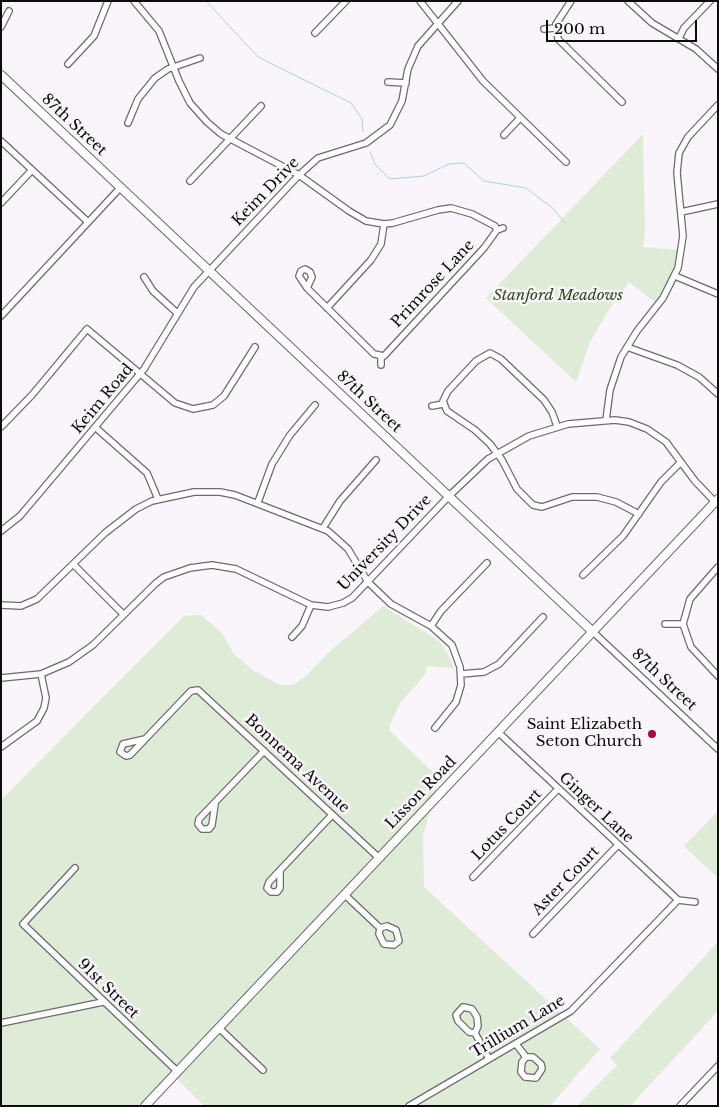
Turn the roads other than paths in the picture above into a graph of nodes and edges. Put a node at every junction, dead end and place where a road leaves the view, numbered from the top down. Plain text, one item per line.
1 (108, 1) edge
2 (134, 1) edge
3 (346, 1) edge
4 (420, 1) edge
5 (458, 1) edge
6 (571, 1) edge
7 (628, 1) edge
8 (710, 1) edge
9 (9, 11) dead end
10 (437, 24) junction
11 (1, 27) edge
12 (555, 28) junction
13 (544, 29) dead end
14 (315, 33) dead end
15 (679, 38) junction
16 (200, 58) dead end
17 (68, 64) dead end
18 (174, 67) junction
19 (718, 69) edge
20 (1, 75) edge
21 (388, 82) dead end
22 (406, 83) junction
23 (622, 102) dead end
24 (718, 105) edge
25 (261, 106) dead end
26 (520, 118) junction
27 (128, 123) dead end
28 (504, 135) dead end
29 (230, 139) junction
30 (1, 141) edge
31 (566, 162) dead end
32 (32, 170) junction
33 (299, 175) junction
34 (190, 181) dead end
35 (120, 188) junction
36 (1, 203) edge
37 (718, 204) edge
38 (681, 212) junction
39 (88, 222) junction
40 (384, 224) junction
41 (209, 271) junction
42 (676, 276) junction
43 (144, 278) dead end
44 (307, 288) dead end
45 (718, 294) edge
46 (327, 308) junction
47 (177, 314) junction
48 (1, 316) edge
49 (490, 344) dead end
50 (255, 347) dead end
51 (627, 347) junction
52 (490, 353) junction
53 (381, 357) junction
54 (381, 365) dead end
55 (140, 374) junction
56 (718, 394) edge
57 (443, 404) junction
58 (315, 405) dead end
59 (432, 406) dead end
60 (606, 420) junction
61 (557, 426) junction
62 (1, 427) edge
63 (95, 427) junction
64 (497, 453) junction
65 (376, 460) dead end
66 (681, 462) junction
67 (449, 496) junction
68 (158, 499) junction
69 (716, 501) edge
70 (258, 502) junction
71 (639, 514) junction
72 (323, 528) junction
73 (1, 532) edge
74 (487, 563) dead end
75 (74, 565) junction
76 (716, 571) edge
77 (583, 575) dead end
78 (368, 582) junction
79 (1, 605) edge
80 (311, 605) junction
81 (123, 614) junction
82 (542, 617) dead end
83 (665, 624) dead end
84 (683, 624) junction
85 (431, 626) junction
86 (592, 631) junction
87 (292, 637) dead end
88 (41, 674) junction
89 (462, 674) junction
90 (718, 676) edge
91 (1, 678) edge
92 (435, 728) dead end
93 (498, 732) junction
94 (145, 739) dead end
95 (1, 748) edge
96 (718, 749) edge
97 (264, 751) junction
98 (558, 790) junction
99 (215, 804) dead end
100 (332, 815) junction
101 (618, 845) junction
102 (378, 857) junction
103 (75, 868) dead end
104 (280, 871) dead end
105 (473, 877) dead end
106 (344, 894) junction
107 (678, 900) junction
108 (695, 902) dead end
109 (380, 928) dead end
110 (533, 934) dead end
111 (103, 1002) junction
112 (1, 1023) edge
113 (219, 1028) junction
114 (475, 1033) junction
115 (516, 1044) junction
116 (526, 1057) dead end
117 (489, 1059) junction
118 (718, 1066) edge
119 (263, 1070) dead end
120 (177, 1071) junction
121 (145, 1106) edge
122 (409, 1106) edge
123 (680, 1106) edge

1 - 17 street
2 - 18 street
3 - 14 street
4 - 10 street
5 - 10 street, Keim Drive
6 - 12 street
7 - 15 street
8 - 15 street
9 - 11 street
10 - 22 street, Keim Drive
10 - 26 street
12 - 13 street
12 - 23 street
15 - 19 street
16 - 18 street
18 - 27 street
18 - 29 street
20 - 35 street, 87th Street
21 - 22 street
22 - 33 street, Keim Drive
24 - 38 street
25 - 29 street
26 - 28 street
26 - 31 street
29 - 33 street
29 - 34 street
30 - 32 street
32 - 36 street
32 - 39 street
33 - 40 street
33 - 41 street, Keim Drive
35 - 39 street
35 - 41 street, 87th Street
37 - 38 street
38 - 42 street
39 - 48 street
40 - 46 street
40 - 53 street, Primrose Lane
41 - 47 street, Keim Road
41 - 67 street, 87th Street
42 - 45 street
42 - 51 street
43 - 47 street
44 - 46 street
46 - 53 street
47 - 55 street, Keim Road
49 - 52 street
50 - 55 street
51 - 56 street
51 - 60 street
52 - 57 street
52 - 61 street
53 - 54 street
55 - 62 street
55 - 63 street, Keim Road
57 - 59 street
57 - 64 street
58 - 70 street
60 - 61 street, University Drive
60 - 66 street, University Drive
61 - 64 street, University Drive
63 - 68 street
63 - 73 street, Keim Road
64 - 67 street, University Drive
64 - 71 street
65 - 72 street
66 - 69 street, University Drive
66 - 71 street
67 - 78 street, University Drive
67 - 86 street, 87th Street
68 - 70 street
68 - 75 street
69 - 86 street, Lisson Road
70 - 72 street
71 - 77 street
72 - 78 street
74 - 85 street
75 - 79 street
75 - 81 street
76 - 84 street
78 - 80 street, University Drive
78 - 85 street
80 - 81 street, University Drive
80 - 87 street
81 - 88 street, University Drive
82 - 89 street
83 - 84 street
84 - 90 street
85 - 89 street
86 - 93 street, Lisson Road
86 - 96 street, 87th Street
88 - 91 street, University Drive
88 - 95 street
89 - 92 street
93 - 98 street, Ginger Lane
93 - 102 street, Lisson Road
94 - 97 street, Bonnema Avenue
97 - 99 street
97 - 100 street, Bonnema Avenue
98 - 101 street, Ginger Lane
98 - 105 street, Lotus Court
100 - 102 street, Bonnema Avenue
100 - 104 street
101 - 107 street, Ginger Lane
101 - 110 street, Aster Court
102 - 106 street, Lisson Road
103 - 111 street, 91st Street
106 - 109 street
106 - 113 street, Lisson Road
107 - 108 street
107 - 115 street, Trillium Lane
111 - 112 street
111 - 120 street, 91st Street
113 - 119 street
113 - 120 street, Lisson Road
114 - 114 street
114 - 117 street
115 - 116 street
115 - 117 street, Trillium Lane
117 - 122 street, Trillium Lane
118 - 123 street
120 - 121 street, Lisson Road

